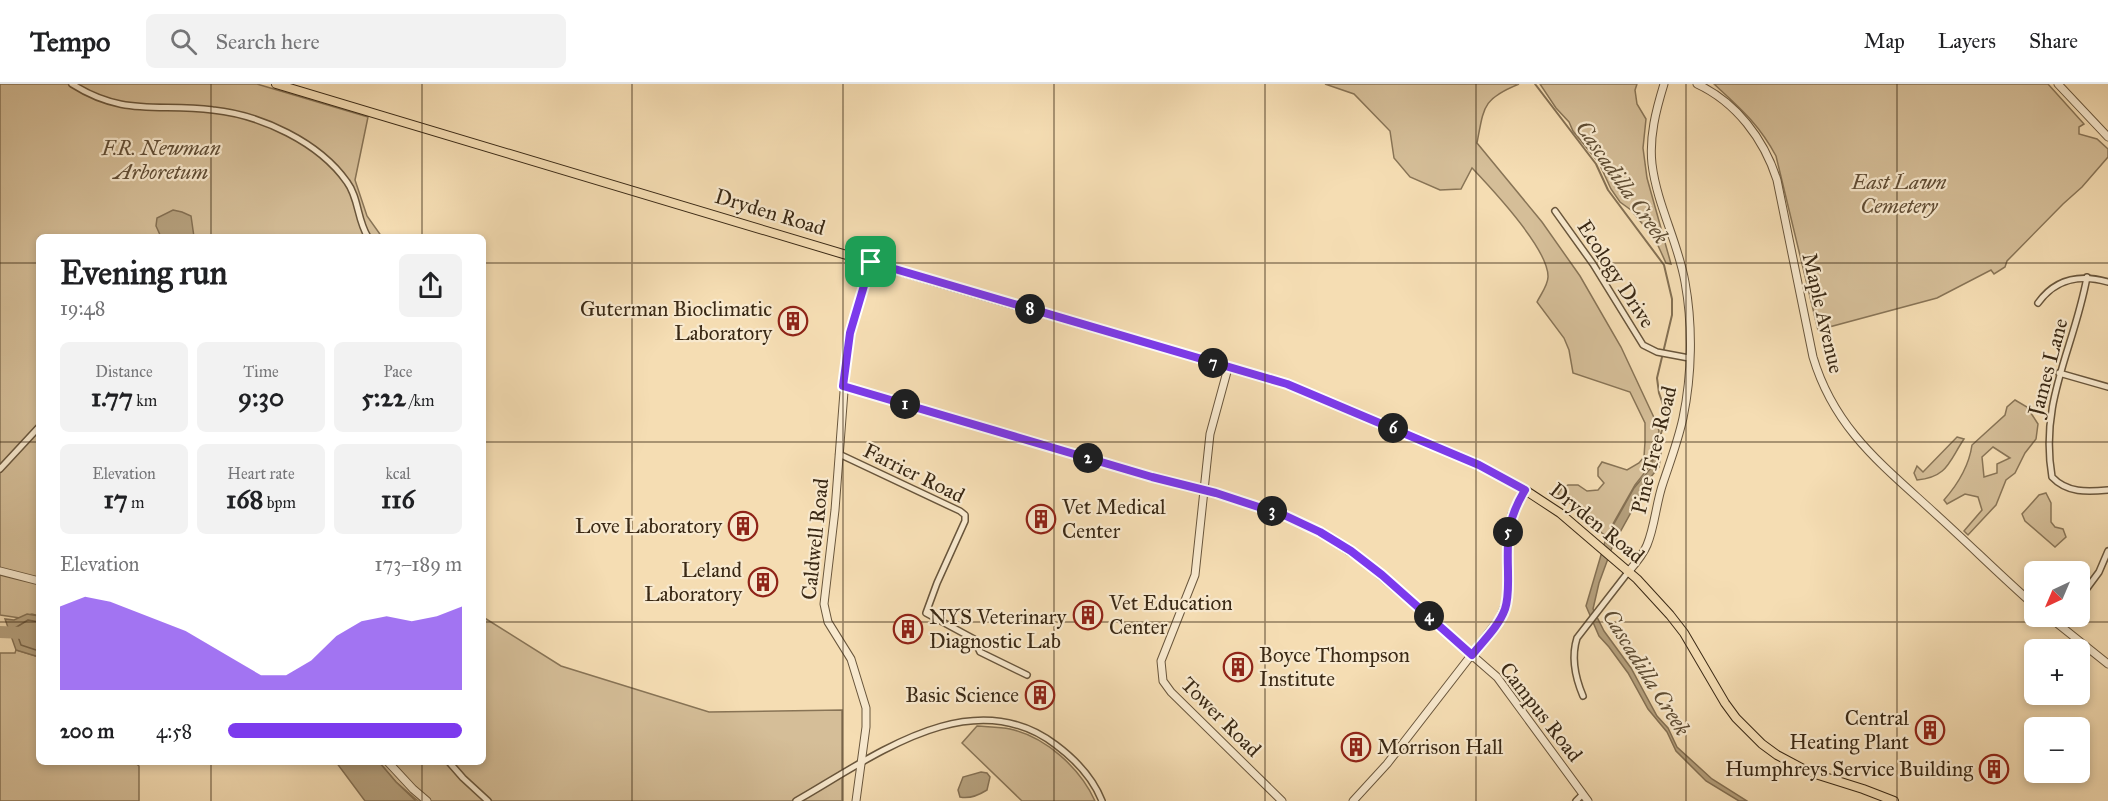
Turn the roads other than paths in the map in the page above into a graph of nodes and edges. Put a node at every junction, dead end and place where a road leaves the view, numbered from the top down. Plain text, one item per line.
1 (72, 84) edge
2 (276, 84) edge
3 (1664, 84) edge
4 (1697, 84) edge
5 (2058, 84) edge
6 (2108, 137) edge
7 (1555, 211) dead end
8 (366, 234) edge
9 (871, 262) junction
10 (2086, 277) junction
11 (2108, 282) edge
12 (2038, 303) dead end
13 (1689, 358) junction
14 (1228, 368) junction
15 (2059, 373) junction
16 (843, 386) junction
17 (2108, 387) edge
18 (36, 430) edge
19 (839, 454) junction
20 (0, 469) edge
21 (1204, 490) junction
22 (1525, 490) junction
23 (2108, 490) edge
24 (2108, 551) edge
25 (0, 571) edge
26 (1629, 571) junction
27 (36, 580) edge
28 (2090, 584) edge
29 (2024, 596) edge
30 (2062, 627) edge
31 (1472, 655) junction
32 (2108, 664) edge
33 (1027, 675) dead end
34 (1583, 696) dead end
35 (861, 764) junction
36 (391, 765) edge
37 (452, 765) edge
38 (1582, 795) junction
39 (427, 801) edge
40 (488, 801) edge
41 (796, 801) edge
42 (856, 801) edge
43 (1102, 801) edge
44 (1282, 801) edge
45 (1353, 801) edge
46 (1576, 801) edge
47 (1588, 801) edge
48 (1894, 801) edge

1 - 8 street
2 - 9 main road, Dryden Road
3 - 13 street, Pine Tree Road
4 - 29 street, Maple Avenue
5 - 6 street
7 - 13 street, Ecology Drive
9 - 14 main road, Dryden Road
9 - 16 street, Caldwell Road
10 - 11 street
10 - 12 street
10 - 15 street, James Lane
13 - 26 street, Pine Tree Road
14 - 21 street, Tower Road
14 - 22 main road, Dryden Road
15 - 17 street
15 - 23 street, James Lane
16 - 19 street, Caldwell Road
16 - 21 street, Campus Road
18 - 20 street
19 - 33 street, Farrier Road
19 - 35 street, Caldwell Road
21 - 31 street, Campus Road
21 - 44 street, Tower Road
22 - 26 main road, Dryden Road
22 - 31 street
24 - 28 street
25 - 27 street
26 - 34 street
26 - 48 main road, Dryden Road
30 - 32 street
31 - 38 street, Campus Road
31 - 45 street
35 - 41 street
35 - 42 street, Caldwell Road
35 - 43 street
36 - 39 street
37 - 40 street
38 - 46 street
38 - 47 street, Campus Road

